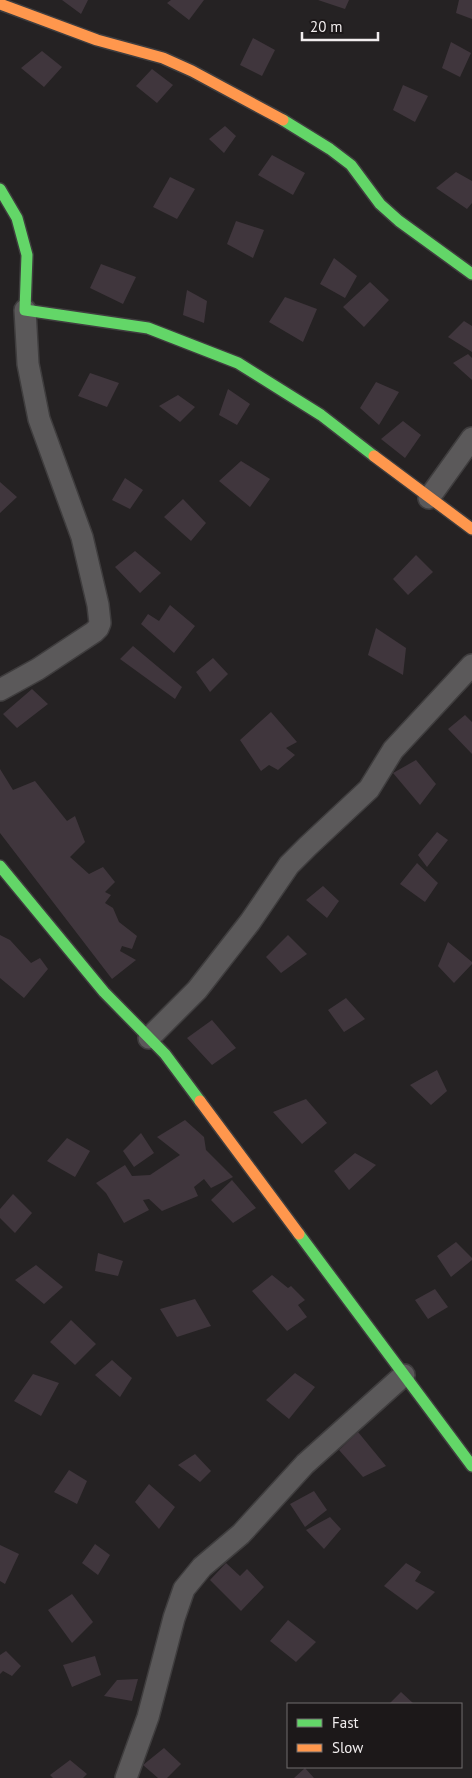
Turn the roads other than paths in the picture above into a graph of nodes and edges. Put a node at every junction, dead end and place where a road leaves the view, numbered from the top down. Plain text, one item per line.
1 (0, 4) edge
2 (0, 189) edge
3 (472, 274) edge
4 (25, 310) junction
5 (472, 438) edge
6 (429, 498) junction
7 (472, 529) edge
8 (472, 665) edge
9 (0, 690) edge
10 (0, 866) edge
11 (149, 1038) junction
12 (404, 1374) junction
13 (472, 1466) edge
14 (126, 1778) edge

1 - 3 street
2 - 4 street
4 - 6 street
4 - 9 street
5 - 6 street
6 - 7 street
8 - 11 street
10 - 11 street
11 - 12 street
12 - 13 street
12 - 14 street

